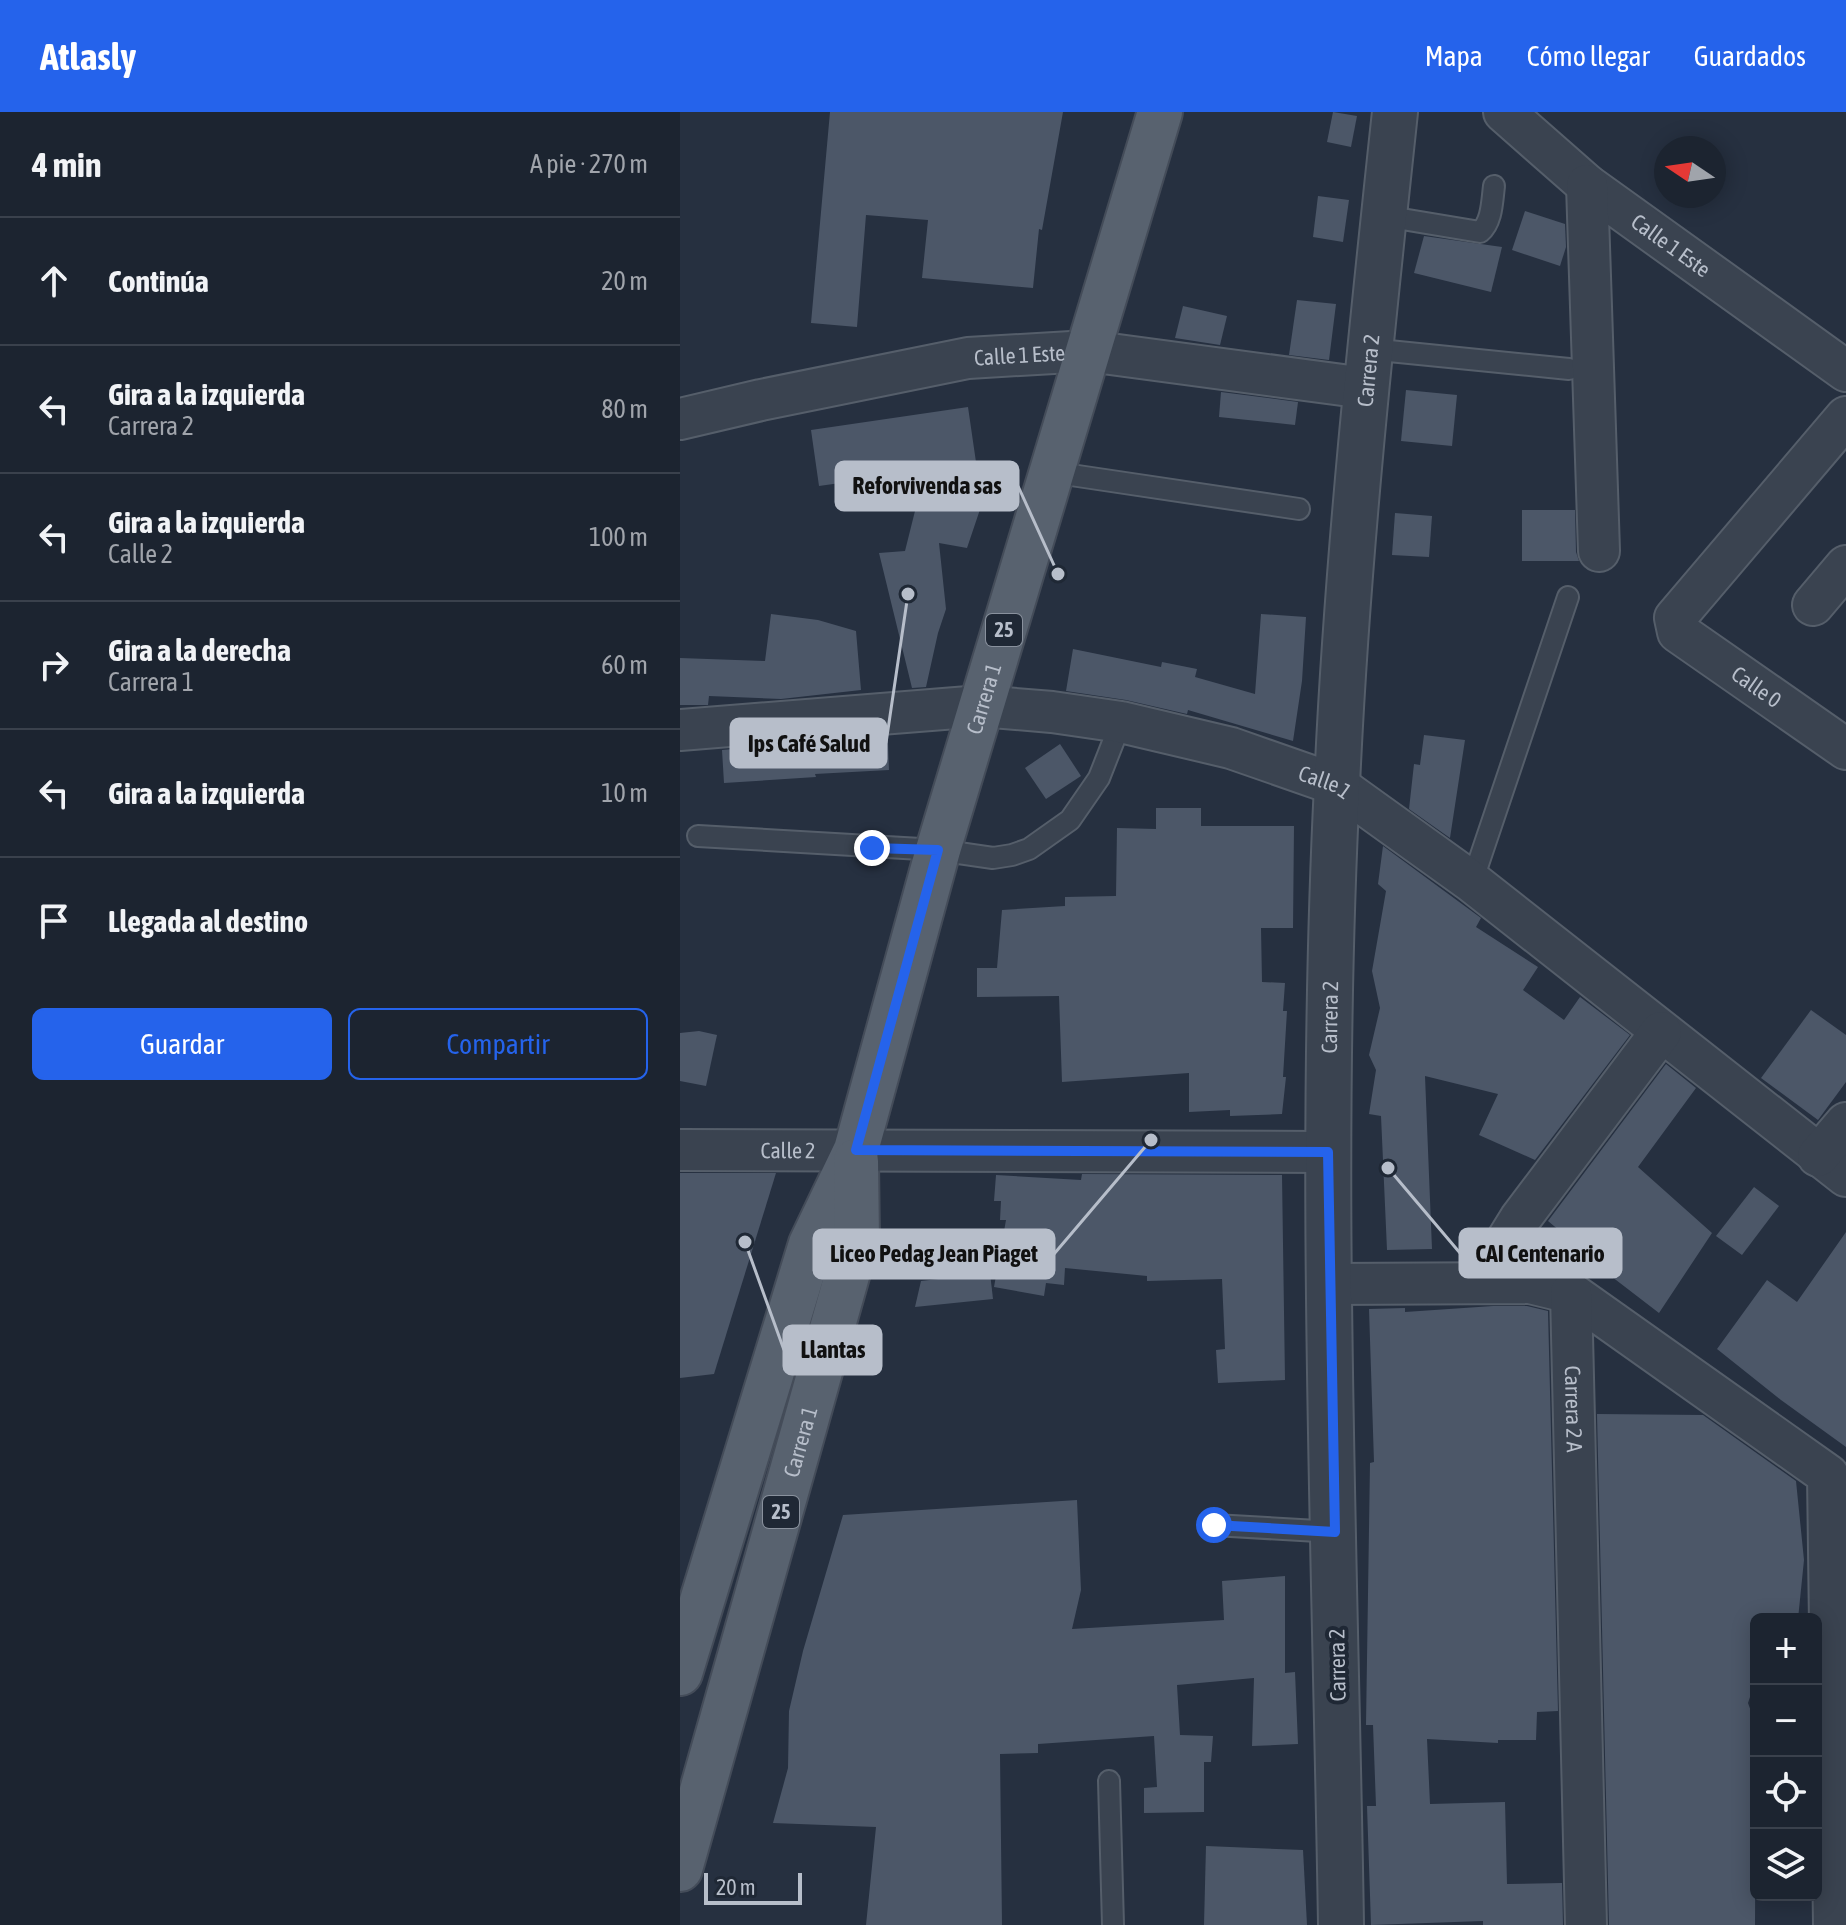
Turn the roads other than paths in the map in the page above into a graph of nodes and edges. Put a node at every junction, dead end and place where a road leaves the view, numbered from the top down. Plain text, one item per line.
1 (1160, 112) edge
2 (1395, 112) edge
3 (1504, 112) edge
4 (1587, 185) junction
5 (1494, 186) dead end
6 (1384, 216) junction
7 (1088, 351) junction
8 (1367, 369) junction
9 (1569, 369) dead end
10 (1846, 371) edge
11 (1846, 417) edge
12 (680, 419) edge
13 (1051, 472) junction
14 (1299, 509) dead end
15 (1599, 551) dead end
16 (1846, 566) edge
17 (1568, 597) dead end
18 (1813, 605) dead end
19 (981, 706) junction
20 (1121, 722) junction
21 (680, 730) edge
22 (1846, 749) edge
23 (1337, 785) junction
24 (698, 836) dead end
25 (938, 850) junction
26 (1472, 882) junction
27 (1661, 1032) junction
28 (1846, 1123) edge
29 (680, 1150) edge
30 (856, 1150) junction
31 (1328, 1152) junction
32 (1832, 1166) edge
33 (1481, 1282) junction
34 (1330, 1284) junction
35 (1571, 1293) junction
36 (1837, 1482) edge
37 (1214, 1525) dead end
38 (1335, 1532) junction
39 (680, 1673) edge
40 (1109, 1781) dead end
41 (680, 1869) edge
42 (1113, 1925) edge
43 (1341, 1925) edge
44 (1586, 1925) edge
45 (1834, 1925) edge

1 - 7 main road, Carrera 1 / 25
2 - 6 street, Carrera 2
3 - 4 street, Calle 1 Este
4 - 10 street, Calle 1 Este
4 - 15 street
5 - 6 lane
6 - 8 street, Carrera 2
7 - 8 street, Calle 1 Este
7 - 12 street, Calle 1 Este
7 - 13 main road, Carrera 1 / 25
8 - 9 lane
8 - 23 street, Carrera 2
11 - 22 street, Calle 0
13 - 14 lane
13 - 19 main road, Carrera 1 / 25
16 - 18 street
17 - 26 lane
19 - 20 street, Calle 1
19 - 21 street, Calle 1
19 - 25 main road, Carrera 1 / 25
20 - 23 street, Calle 1
20 - 25 lane
23 - 26 street, Calle 1
23 - 31 street, Carrera 2
24 - 25 lane
25 - 30 main road, Carrera 1 / 25
26 - 27 street, Calle 1
27 - 32 street, Calle 1
27 - 33 street
28 - 32 street
29 - 30 street, Calle 2
30 - 31 street, Calle 2
30 - 39 main road, Carrera 1 / 25
30 - 41 main road, Carrera 1 / 25
31 - 34 street, Carrera 2
33 - 34 street
33 - 35 street
34 - 38 street, Carrera 2
35 - 36 street
35 - 44 street, Carrera 2 A
36 - 45 street
37 - 38 lane
38 - 43 street, Carrera 2
40 - 42 lane

